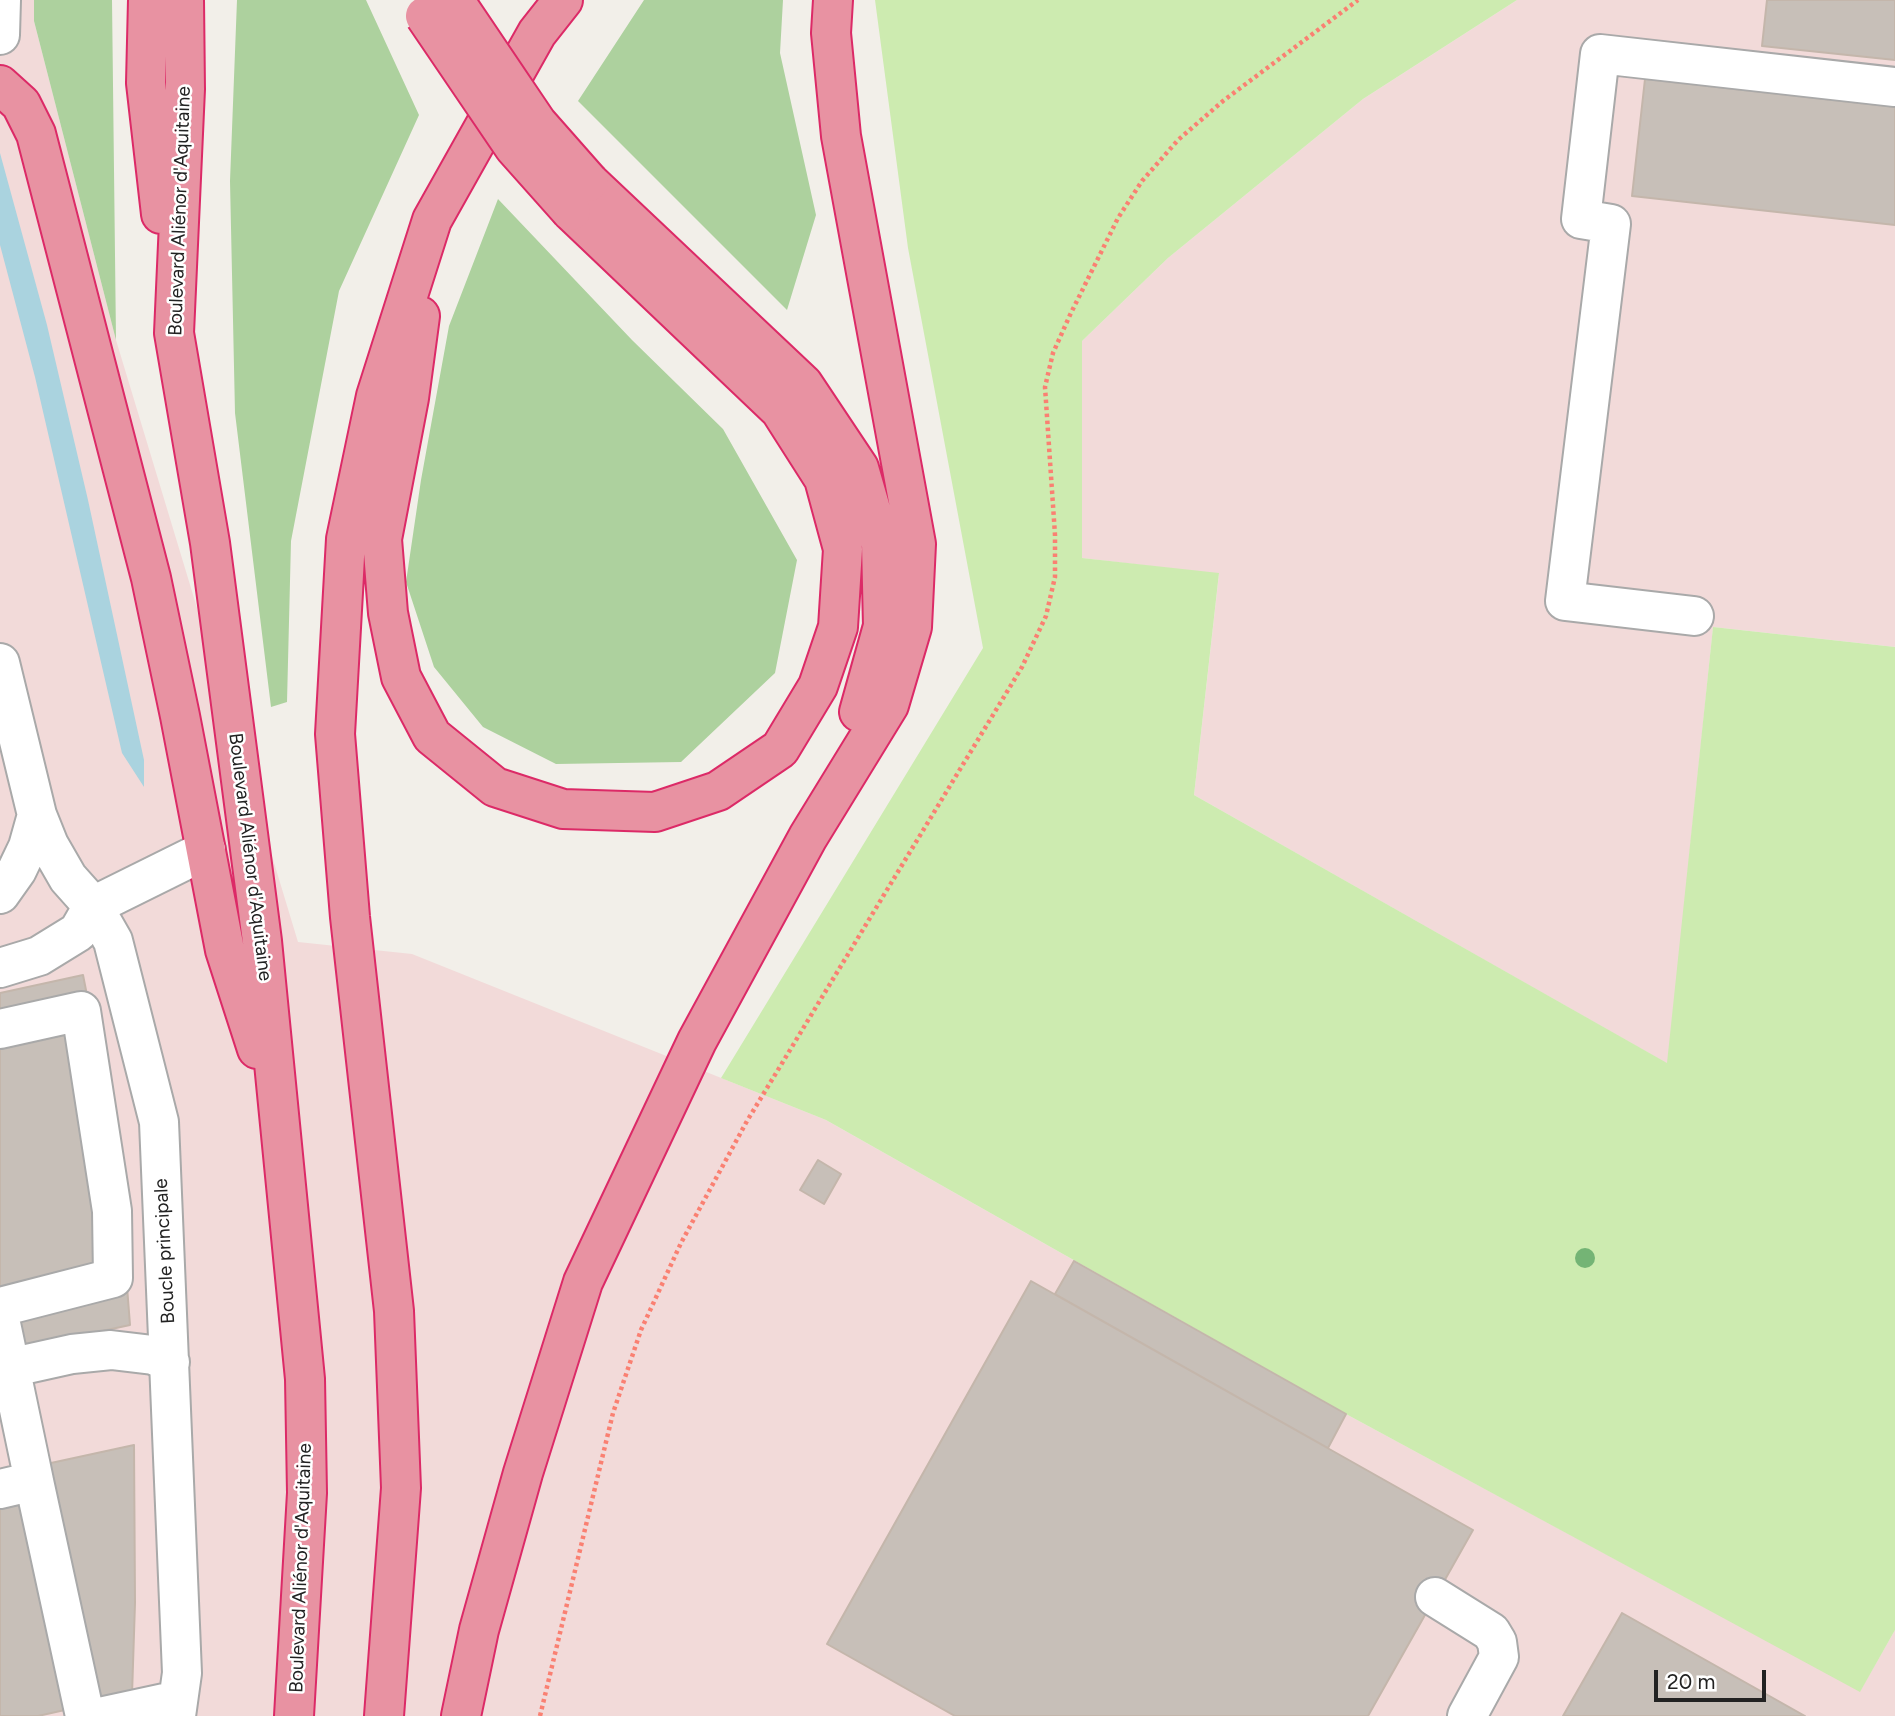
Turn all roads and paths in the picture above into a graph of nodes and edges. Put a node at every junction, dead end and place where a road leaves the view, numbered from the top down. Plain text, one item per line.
1 (1, 0) edge
2 (148, 0) edge
3 (184, 0) edge
4 (563, 0) edge
5 (833, 0) edge
6 (1358, 0) edge
7 (432, 5) edge
8 (0, 35) edge
9 (0, 70) edge
10 (0, 85) edge
11 (1895, 87) edge
12 (580, 197) junction
13 (432, 220) junction
14 (174, 333) junction
15 (1694, 616) dead end
16 (0, 663) edge
17 (0, 763) edge
18 (37, 815) junction
19 (808, 837) junction
20 (206, 850) junction
21 (0, 894) edge
22 (93, 906) junction
23 (0, 968) edge
24 (0, 1029) edge
25 (279, 1121) junction
26 (0, 1307) edge
27 (0, 1320) edge
28 (170, 1362) junction
29 (0, 1370) edge
30 (17, 1485) edge
31 (1435, 1597) dead end
32 (177, 1708) edge
33 (85, 1716) edge
34 (104, 1716) edge
35 (294, 1716) edge
36 (384, 1716) edge
37 (461, 1716) edge
38 (540, 1716) edge
39 (1467, 1716) edge

1 - 8 street
2 - 14 highway
3 - 14 highway, Boulevard Aliénor d'Aquitaine
4 - 13 highway
5 - 19 highway
6 - 38 path
7 - 12 highway, bridge
9 - 10 street
10 - 20 highway
11 - 15 street
12 - 13 highway
12 - 19 highway
13 - 36 highway
14 - 25 highway, Boulevard Aliénor d'Aquitaine
16 - 18 street
17 - 18 street
18 - 21 street
18 - 22 street, Boucle principale
19 - 37 highway
20 - 22 street
20 - 25 highway
22 - 23 street
22 - 28 street, Boucle principale
24 - 26 street
25 - 35 highway, Boulevard Aliénor d'Aquitaine
27 - 30 street
28 - 29 street
28 - 32 street, Boucle principale
30 - 33 street
31 - 39 street
32 - 34 street

